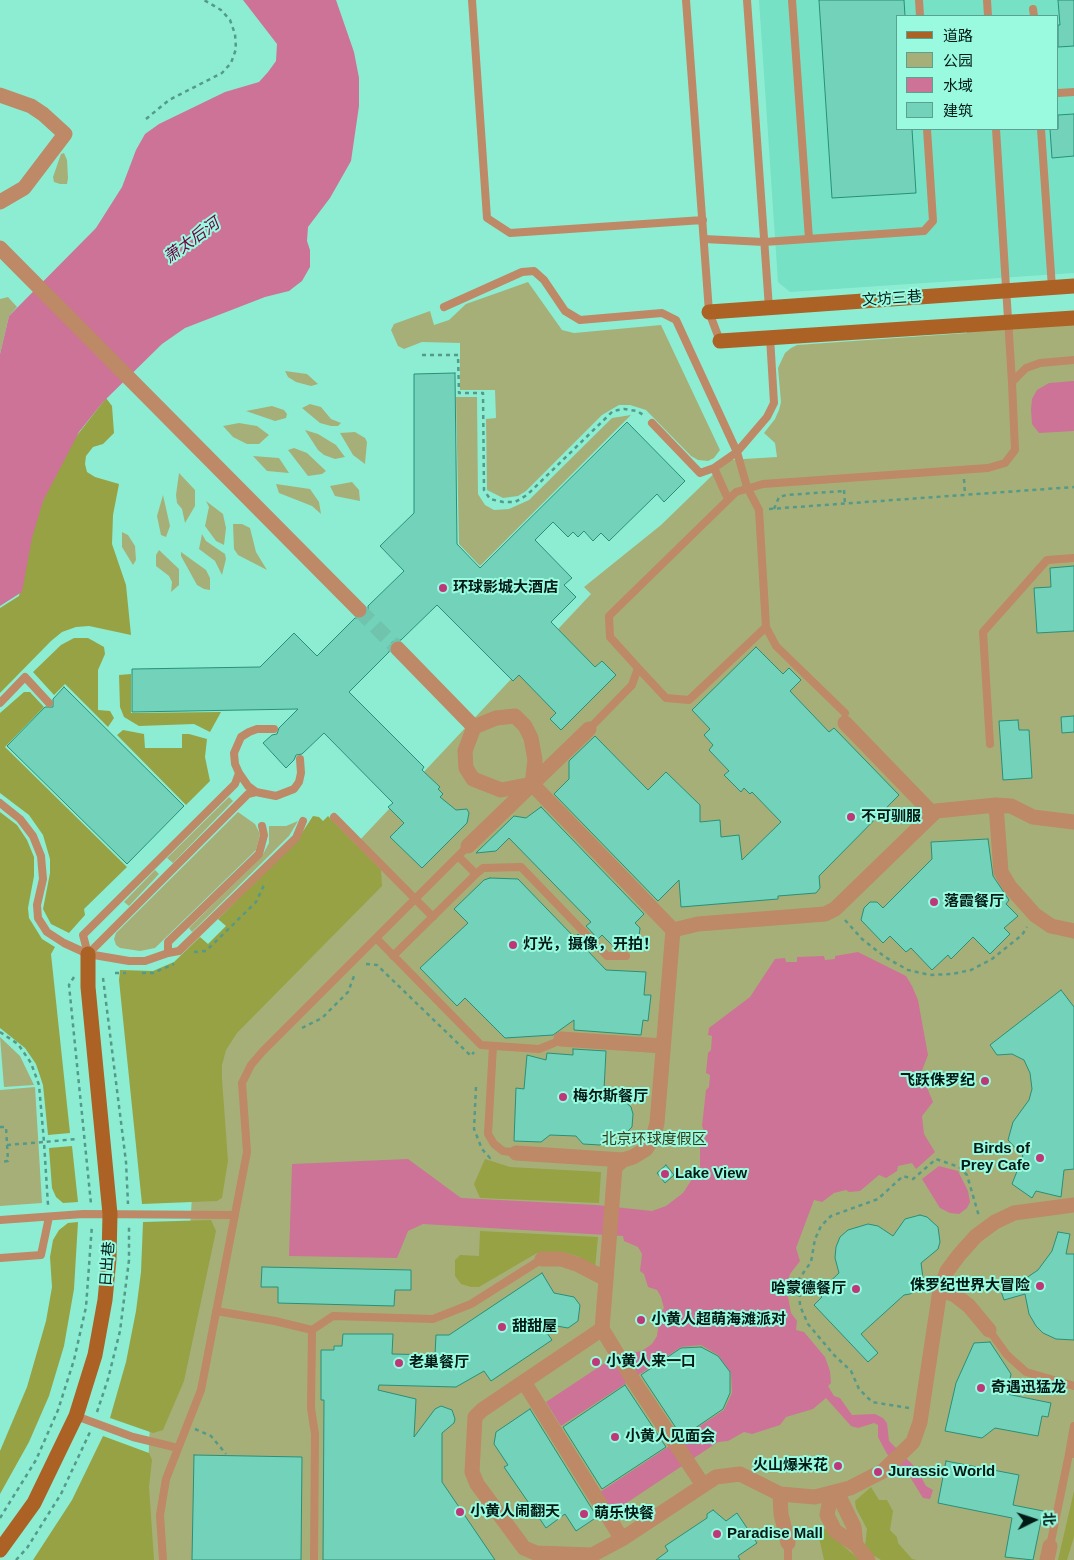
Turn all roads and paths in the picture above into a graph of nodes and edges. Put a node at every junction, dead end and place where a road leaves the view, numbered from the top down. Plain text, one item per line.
1 (204, 0) edge
2 (472, 0) edge
3 (686, 0) edge
4 (747, 0) edge
5 (792, 0) edge
6 (919, 0) edge
7 (987, 0) edge
8 (920, 15) edge
9 (988, 15) edge
10 (1074, 92) edge
11 (1059, 93) edge
12 (0, 95) edge
13 (146, 119) dead end
14 (927, 130) edge
15 (996, 130) edge
16 (1041, 130) edge
17 (0, 202) edge
18 (703, 220) junction
19 (704, 239) junction
20 (808, 239) junction
21 (764, 242) junction
22 (0, 248) edge
23 (1074, 286) edge
24 (1052, 288) junction
25 (1007, 291) junction
26 (444, 307) dead end
27 (769, 308) junction
28 (709, 312) junction
29 (1074, 318) edge
30 (1009, 322) junction
31 (770, 337) junction
32 (720, 340) joint
33 (422, 355) dead end
34 (1074, 360) edge
35 (1012, 382) junction
36 (649, 420) joint
37 (737, 452) junction
38 (714, 468) junction
39 (963, 470) junction
40 (843, 478) junction
41 (747, 487) junction
42 (1074, 488) edge
43 (844, 490) junction
44 (965, 495) junction
45 (728, 499) junction
46 (845, 504) junction
47 (774, 509) junction
48 (758, 510) junction
49 (1074, 558) edge
50 (359, 610) tunnel mouth
51 (766, 627) junction
52 (398, 650) tunnel mouth
53 (638, 668) junction
54 (0, 703) edge
55 (49, 703) dead end
56 (845, 718) joint
57 (474, 728) junction
58 (274, 729) dead end
59 (589, 729) joint
60 (990, 744) dead end
61 (300, 759) dead end
62 (239, 773) junction
63 (532, 784) junction
64 (256, 792) junction
65 (0, 803) edge
66 (996, 805) junction
67 (932, 813) junction
68 (334, 817) dead end
69 (303, 822) dead end
70 (1074, 822) edge
71 (262, 826) dead end
72 (463, 851) junction
73 (476, 874) junction
74 (415, 899) junction
75 (835, 909) junction
76 (1035, 915) junction
77 (432, 917) junction
78 (673, 930) junction
79 (1074, 931) edge
80 (376, 938) junction
81 (168, 952) junction
82 (88, 954) junction
83 (393, 956) junction
84 (626, 956) dead end
85 (359, 968) dead end
86 (355, 972) dead end
87 (101, 974) dead end
88 (298, 1030) dead end
89 (0, 1032) edge
90 (558, 1041) joint
91 (481, 1045) junction
92 (493, 1046) junction
93 (663, 1046) junction
94 (0, 1127) edge
95 (76, 1139) dead end
96 (44, 1142) junction
97 (7, 1145) junction
98 (514, 1152) joint
99 (622, 1160) junction
100 (0, 1162) edge
101 (1074, 1206) edge
102 (92, 1214) junction
103 (110, 1214) junction
104 (129, 1214) junction
105 (235, 1215) junction
106 (49, 1217) junction
107 (0, 1220) edge
108 (990, 1226) junction
109 (0, 1258) edge
110 (542, 1259) joint
111 (606, 1279) junction
112 (940, 1290) junction
113 (216, 1311) junction
114 (602, 1328) junction
115 (312, 1330) junction
116 (989, 1330) joint
117 (524, 1382) junction
118 (1074, 1386) edge
119 (923, 1409) junction
120 (76, 1416) junction
121 (94, 1422) junction
122 (187, 1426) junction
123 (1074, 1426) edge
124 (178, 1448) junction
125 (226, 1454) dead end
126 (1071, 1454) edge
127 (703, 1485) junction
128 (834, 1493) junction
129 (780, 1494) junction
130 (0, 1518) edge
131 (622, 1539) junction
132 (788, 1543) joint
133 (0, 1550) edge
134 (1049, 1553) edge
135 (16, 1560) edge
136 (163, 1560) edge
137 (314, 1560) edge
138 (788, 1560) edge
139 (868, 1560) edge

1 - 13 path
2 - 18 lane
3 - 18 lane
4 - 21 lane
5 - 20 lane
6 - 8 lane
7 - 9 lane
10 - 11 lane
12 - 17 street
14 - 20 lane
15 - 25 lane
16 - 24 lane
18 - 19 lane
19 - 21 lane
19 - 28 lane
20 - 21 lane
21 - 27 lane
22 - 50 street
23 - 24 main road, 文坊三巷
24 - 25 main road, 文坊三巷
25 - 27 main road, 文坊三巷
25 - 30 lane
26 - 37 lane
27 - 28 main road, 文坊三巷
28 - 32 lane
29 - 30 main road, 文坊三巷
30 - 31 main road, 文坊三巷
30 - 35 lane
31 - 32 main road, 文坊三巷
31 - 37 lane
33 - 36 path
34 - 35 lane
35 - 39 lane
36 - 38 lane
37 - 38 lane
37 - 41 lane
38 - 45 lane
39 - 40 lane
39 - 44 path
40 - 41 lane
40 - 43 path
41 - 45 lane
41 - 48 lane
42 - 44 path
43 - 46 path
43 - 47 path
44 - 46 path
45 - 53 lane
46 - 47 path
47 - 48 path
48 - 51 lane
49 - 60 lane
51 - 53 lane
51 - 56 lane
52 - 57 street
53 - 59 lane
54 - 55 lane
56 - 67 street
57 - 63 street
57 - 63 street
58 - 62 lane
59 - 63 street
61 - 64 lane
62 - 64 lane
62 - 82 lane
63 - 72 street
63 - 78 street
64 - 82 lane
65 - 82 lane
66 - 67 street
66 - 70 street
66 - 76 street
67 - 75 street
68 - 74 lane
69 - 81 lane
71 - 81 lane
72 - 73 lane
72 - 74 lane
73 - 77 lane
73 - 84 lane
74 - 77 lane
74 - 80 lane
75 - 76 path
75 - 78 street
76 - 79 street
77 - 83 lane
78 - 93 street
80 - 83 lane
80 - 105 lane
81 - 82 lane
82 - 102 path
82 - 103 main road, 日出巷
83 - 91 lane
85 - 91 path
86 - 88 path
87 - 104 path
89 - 96 path
90 - 92 lane
90 - 93 street
91 - 92 lane
92 - 98 lane
93 - 99 street
94 - 97 path
95 - 96 path
96 - 97 path
96 - 106 path
97 - 100 path
98 - 99 street
99 - 111 street
101 - 108 street
102 - 103 lane
102 - 106 lane
102 - 130 path
103 - 104 lane
103 - 120 main road, 日出巷
104 - 105 lane
104 - 121 path
105 - 113 lane
106 - 107 lane
106 - 109 lane
108 - 112 street
108 - 119 path
110 - 111 street
110 - 115 lane
111 - 114 street
112 - 116 street
112 - 119 street
113 - 115 lane
113 - 122 lane
114 - 117 street
114 - 127 street
115 - 137 lane
116 - 118 lane
117 - 131 street
117 - 131 street
119 - 128 street
120 - 121 lane
120 - 133 main road, 日出巷
121 - 124 lane
121 - 135 path
122 - 124 lane
122 - 125 path
123 - 126 lane
124 - 136 lane
126 - 134 lane
127 - 129 street
127 - 131 street
128 - 129 street
128 - 139 street
129 - 132 street
132 - 138 lane

